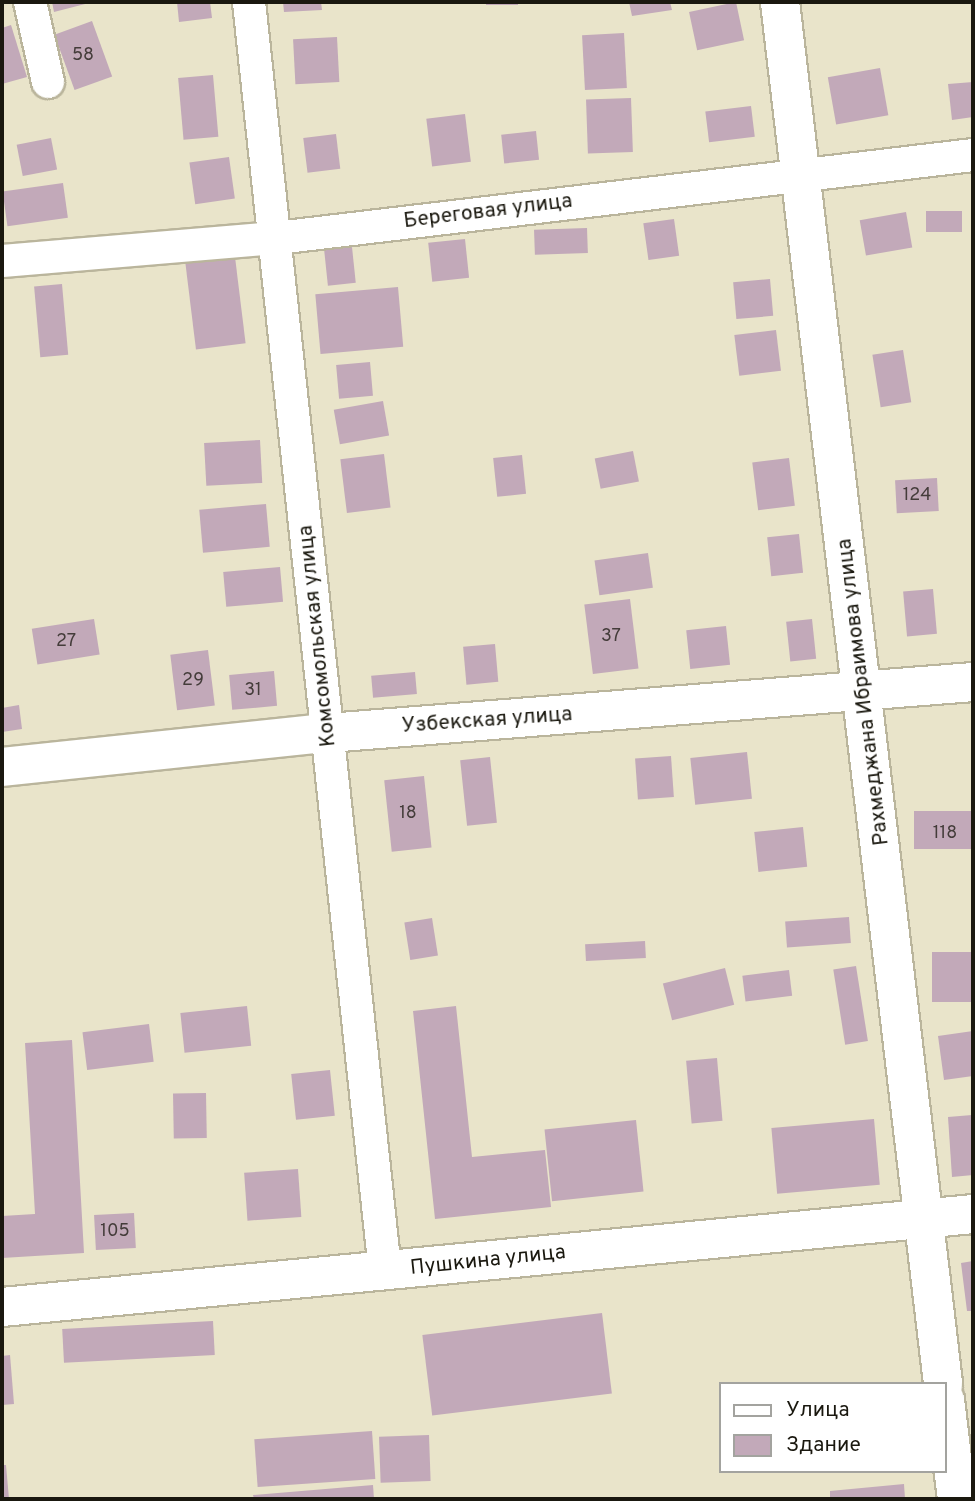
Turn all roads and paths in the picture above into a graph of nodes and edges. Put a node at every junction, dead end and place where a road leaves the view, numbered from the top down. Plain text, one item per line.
1 (30, 2) edge
2 (249, 2) edge
3 (780, 2) edge
4 (48, 82) dead end
5 (973, 155) edge
6 (803, 172) junction
7 (277, 238) junction
8 (2, 261) edge
9 (973, 682) edge
10 (865, 693) junction
11 (328, 733) junction
12 (2, 767) edge
13 (973, 1214) edge
14 (925, 1218) junction
15 (385, 1271) junction
16 (2, 1307) edge
17 (943, 1382) edge
18 (947, 1416) edge
19 (957, 1499) edge

1 - 4 street
2 - 7 street, Комсомольская улица
3 - 6 street, Рахмеджана Ибраимова улица
5 - 6 street, Береговая улица
6 - 7 street, Береговая улица
6 - 10 street, Рахмеджана Ибраимова улица
7 - 8 street, Береговая улица
7 - 11 street, Комсомольская улица
9 - 10 street, Узбекская улица
10 - 11 street, Узбекская улица
10 - 14 street, Рахмеджана Ибраимова улица
11 - 12 street, Узбекская улица
11 - 15 street, Комсомольская улица
13 - 14 street, Пушкина улица
14 - 15 street, Пушкина улица
14 - 17 street, Рахмеджана Ибраимова улица
15 - 16 street, Пушкина улица
18 - 19 street

